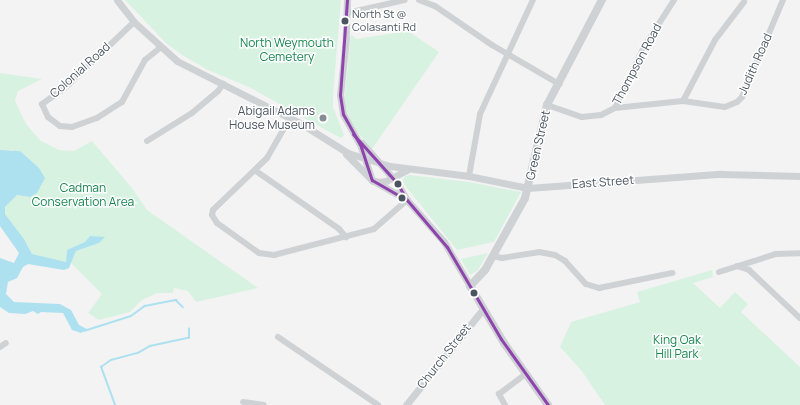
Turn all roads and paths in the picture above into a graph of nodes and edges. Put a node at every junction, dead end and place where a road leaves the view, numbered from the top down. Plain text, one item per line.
1 (117, 0) edge
2 (347, 0) edge
3 (405, 0) edge
4 (419, 0) edge
5 (533, 0) edge
6 (602, 0) edge
7 (674, 0) edge
8 (783, 0) edge
9 (744, 2) dead end
10 (347, 13) junction
11 (134, 22) junction
12 (160, 48) junction
13 (508, 54) junction
14 (223, 84) junction
15 (559, 84) junction
16 (683, 101) junction
17 (547, 104) junction
18 (615, 108) junction
19 (290, 118) junction
20 (353, 134) junction
21 (147, 141) dead end
22 (340, 149) junction
23 (366, 159) junction
24 (378, 162) junction
25 (256, 170) junction
26 (407, 170) junction
27 (469, 176) junction
28 (800, 176) edge
29 (392, 177) junction
30 (372, 180) junction
31 (528, 188) junction
32 (407, 200) junction
33 (346, 237) junction
34 (800, 253) edge
35 (493, 256) junction
36 (737, 266) junction
37 (719, 272) dead end
38 (672, 273) dead end
39 (470, 286) junction
40 (483, 309) junction
41 (800, 318) edge
42 (278, 337) dead end
43 (6, 343) dead end
44 (0, 347) edge
45 (526, 374) junction
46 (243, 402) dead end
47 (264, 405) edge
48 (378, 405) edge
49 (406, 405) edge
50 (504, 405) edge
51 (548, 405) edge

1 - 11 street
2 - 10 street
3 - 10 street
4 - 13 street
5 - 13 street
6 - 15 main road, Green Street
7 - 18 street, Thompson Road
8 - 16 street, Judith Road
9 - 16 street
10 - 20 street
11 - 12 street
11 - 12 street, Colonial Road
12 - 14 street
13 - 15 street
13 - 27 street
14 - 19 street
14 - 21 street
15 - 17 main road, Green Street
16 - 18 street, Judith Road
17 - 18 street, Thompson Road
17 - 31 main road, Green Street
19 - 22 street
19 - 25 street
20 - 23 street
20 - 24 street
22 - 23 street, East Street
22 - 30 street
23 - 24 street, East Street
23 - 30 street
24 - 26 street, East Street
24 - 29 street
25 - 33 street
25 - 33 street
26 - 27 street, East Street
26 - 29 street
27 - 31 street, East Street
28 - 31 street, East Street
29 - 30 street
29 - 32 street
30 - 32 street
31 - 35 main road, Green Street
32 - 33 street
32 - 39 street
34 - 36 street
35 - 38 street
35 - 39 main road, Green Street
36 - 37 street
36 - 41 street
39 - 40 main road
40 - 45 main road
40 - 49 street, Church Street
42 - 48 street
43 - 44 street
45 - 50 street
45 - 51 main road
46 - 47 street

